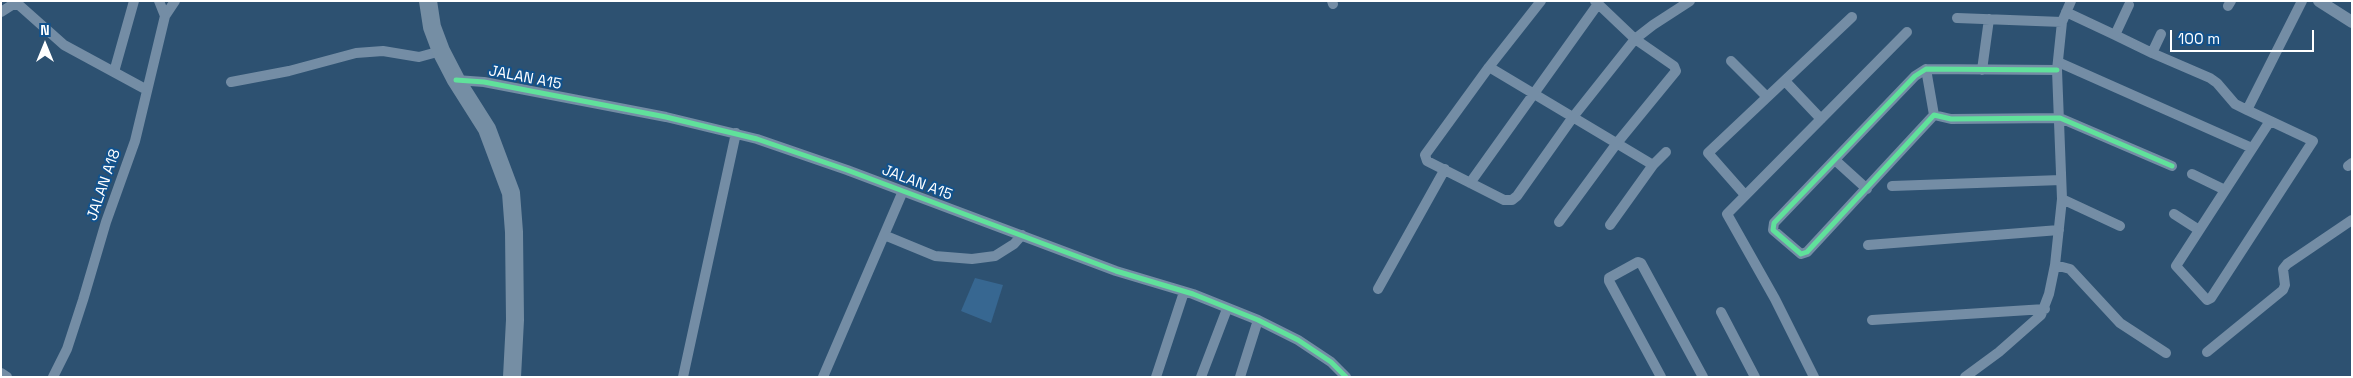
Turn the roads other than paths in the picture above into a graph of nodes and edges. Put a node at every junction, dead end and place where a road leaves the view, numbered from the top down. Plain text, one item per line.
1 (134, 1) edge
2 (160, 1) edge
3 (175, 1) edge
4 (428, 1) edge
5 (1541, 1) edge
6 (1690, 1) edge
7 (2071, 1) edge
8 (2302, 1) edge
9 (2319, 1) edge
10 (1597, 2) edge
11 (14, 3) edge
12 (2129, 5) dead end
13 (1, 12) edge
14 (165, 16) junction
15 (1852, 17) dead end
16 (2064, 17) junction
17 (1957, 18) dead end
18 (1989, 19) junction
19 (2352, 22) edge
20 (1907, 32) dead end
21 (2161, 34) dead end
22 (2115, 35) junction
23 (1635, 39) junction
24 (442, 51) junction
25 (2152, 53) junction
26 (1731, 61) dead end
27 (2057, 66) junction
28 (1489, 67) junction
29 (1926, 69) junction
30 (1982, 70) junction
31 (114, 72) junction
32 (456, 80) junction
33 (1785, 81) junction
34 (231, 82) dead end
35 (147, 90) junction
36 (1532, 94) junction
37 (1767, 97) junction
38 (2247, 110) junction
39 (1934, 115) junction
40 (1573, 117) junction
41 (2060, 118) junction
42 (1820, 119) junction
43 (2270, 121) junction
44 (736, 133) junction
45 (1617, 143) junction
46 (2252, 148) junction
47 (1666, 152) dead end
48 (1835, 160) junction
49 (1653, 165) junction
50 (2172, 166) dead end
51 (1445, 169) junction
52 (2192, 174) dead end
53 (2061, 180) junction
54 (1470, 183) junction
55 (1892, 186) dead end
56 (1867, 189) junction
57 (2225, 190) junction
58 (903, 191) junction
59 (1745, 195) junction
60 (2062, 199) junction
61 (2174, 214) dead end
62 (2352, 220) edge
63 (1559, 222) dead end
64 (1610, 225) dead end
65 (2120, 226) dead end
66 (2059, 230) junction
67 (2199, 230) junction
68 (1022, 234) junction
69 (884, 235) junction
70 (1868, 245) dead end
71 (2055, 265) junction
72 (1378, 289) dead end
73 (1184, 292) junction
74 (1227, 309) junction
75 (2044, 309) junction
76 (1721, 312) dead end
77 (1258, 320) junction
78 (1872, 320) dead end
79 (2207, 352) dead end
80 (2166, 353) dead end
81 (1, 372) edge
82 (7, 377) edge
83 (53, 377) edge
84 (512, 377) edge
85 (683, 377) edge
86 (823, 377) edge
87 (1156, 377) edge
88 (1202, 377) edge
89 (1240, 377) edge
90 (1346, 377) edge
91 (1661, 377) edge
92 (1703, 377) edge
93 (1755, 377) edge
94 (1814, 377) edge
95 (1965, 377) edge

1 - 31 street
2 - 14 street
3 - 14 street, JALAN A18
4 - 24 highway
5 - 28 street
6 - 23 street
7 - 16 street
8 - 38 street
9 - 19 street
10 - 23 street
10 - 36 street
11 - 13 street
11 - 31 street
12 - 22 street
14 - 35 street, JALAN A18
15 - 33 street
16 - 18 street
16 - 22 street
16 - 27 street
17 - 18 street
18 - 30 street
20 - 42 street
21 - 25 street
22 - 25 street
23 - 40 street
23 - 45 street
24 - 32 highway
24 - 34 street
25 - 38 street
26 - 37 street
27 - 30 street
27 - 41 street
27 - 46 street
28 - 36 street
28 - 51 street
29 - 30 street
29 - 39 street
29 - 48 street
31 - 35 street
32 - 44 street, JALAN A15
32 - 84 highway
33 - 37 street
33 - 42 street
35 - 83 street, JALAN A18
36 - 40 street
36 - 54 street
37 - 59 street
38 - 43 street
39 - 41 street
39 - 56 street
40 - 45 street
40 - 54 street
41 - 50 street
41 - 53 street
42 - 59 street
43 - 46 street
43 - 67 street
44 - 58 street, JALAN A15
44 - 85 street
45 - 49 street
45 - 63 street
46 - 57 street
47 - 49 street
48 - 56 street
48 - 56 street
49 - 64 street
51 - 54 street
51 - 72 street
52 - 57 street
53 - 55 street
53 - 60 street
57 - 67 street
58 - 68 street, JALAN A15
58 - 69 street
59 - 94 street
60 - 65 street
60 - 66 street
61 - 67 street
62 - 79 street
66 - 70 street
66 - 71 street
68 - 69 street
68 - 73 street, JALAN A15
69 - 86 street
71 - 75 street
71 - 80 street
73 - 74 street, JALAN A15
73 - 87 street
74 - 77 street, JALAN A15
74 - 88 street
75 - 78 street
75 - 95 street
76 - 93 street
77 - 89 street
77 - 90 street, JALAN A15
81 - 82 street
91 - 92 street

